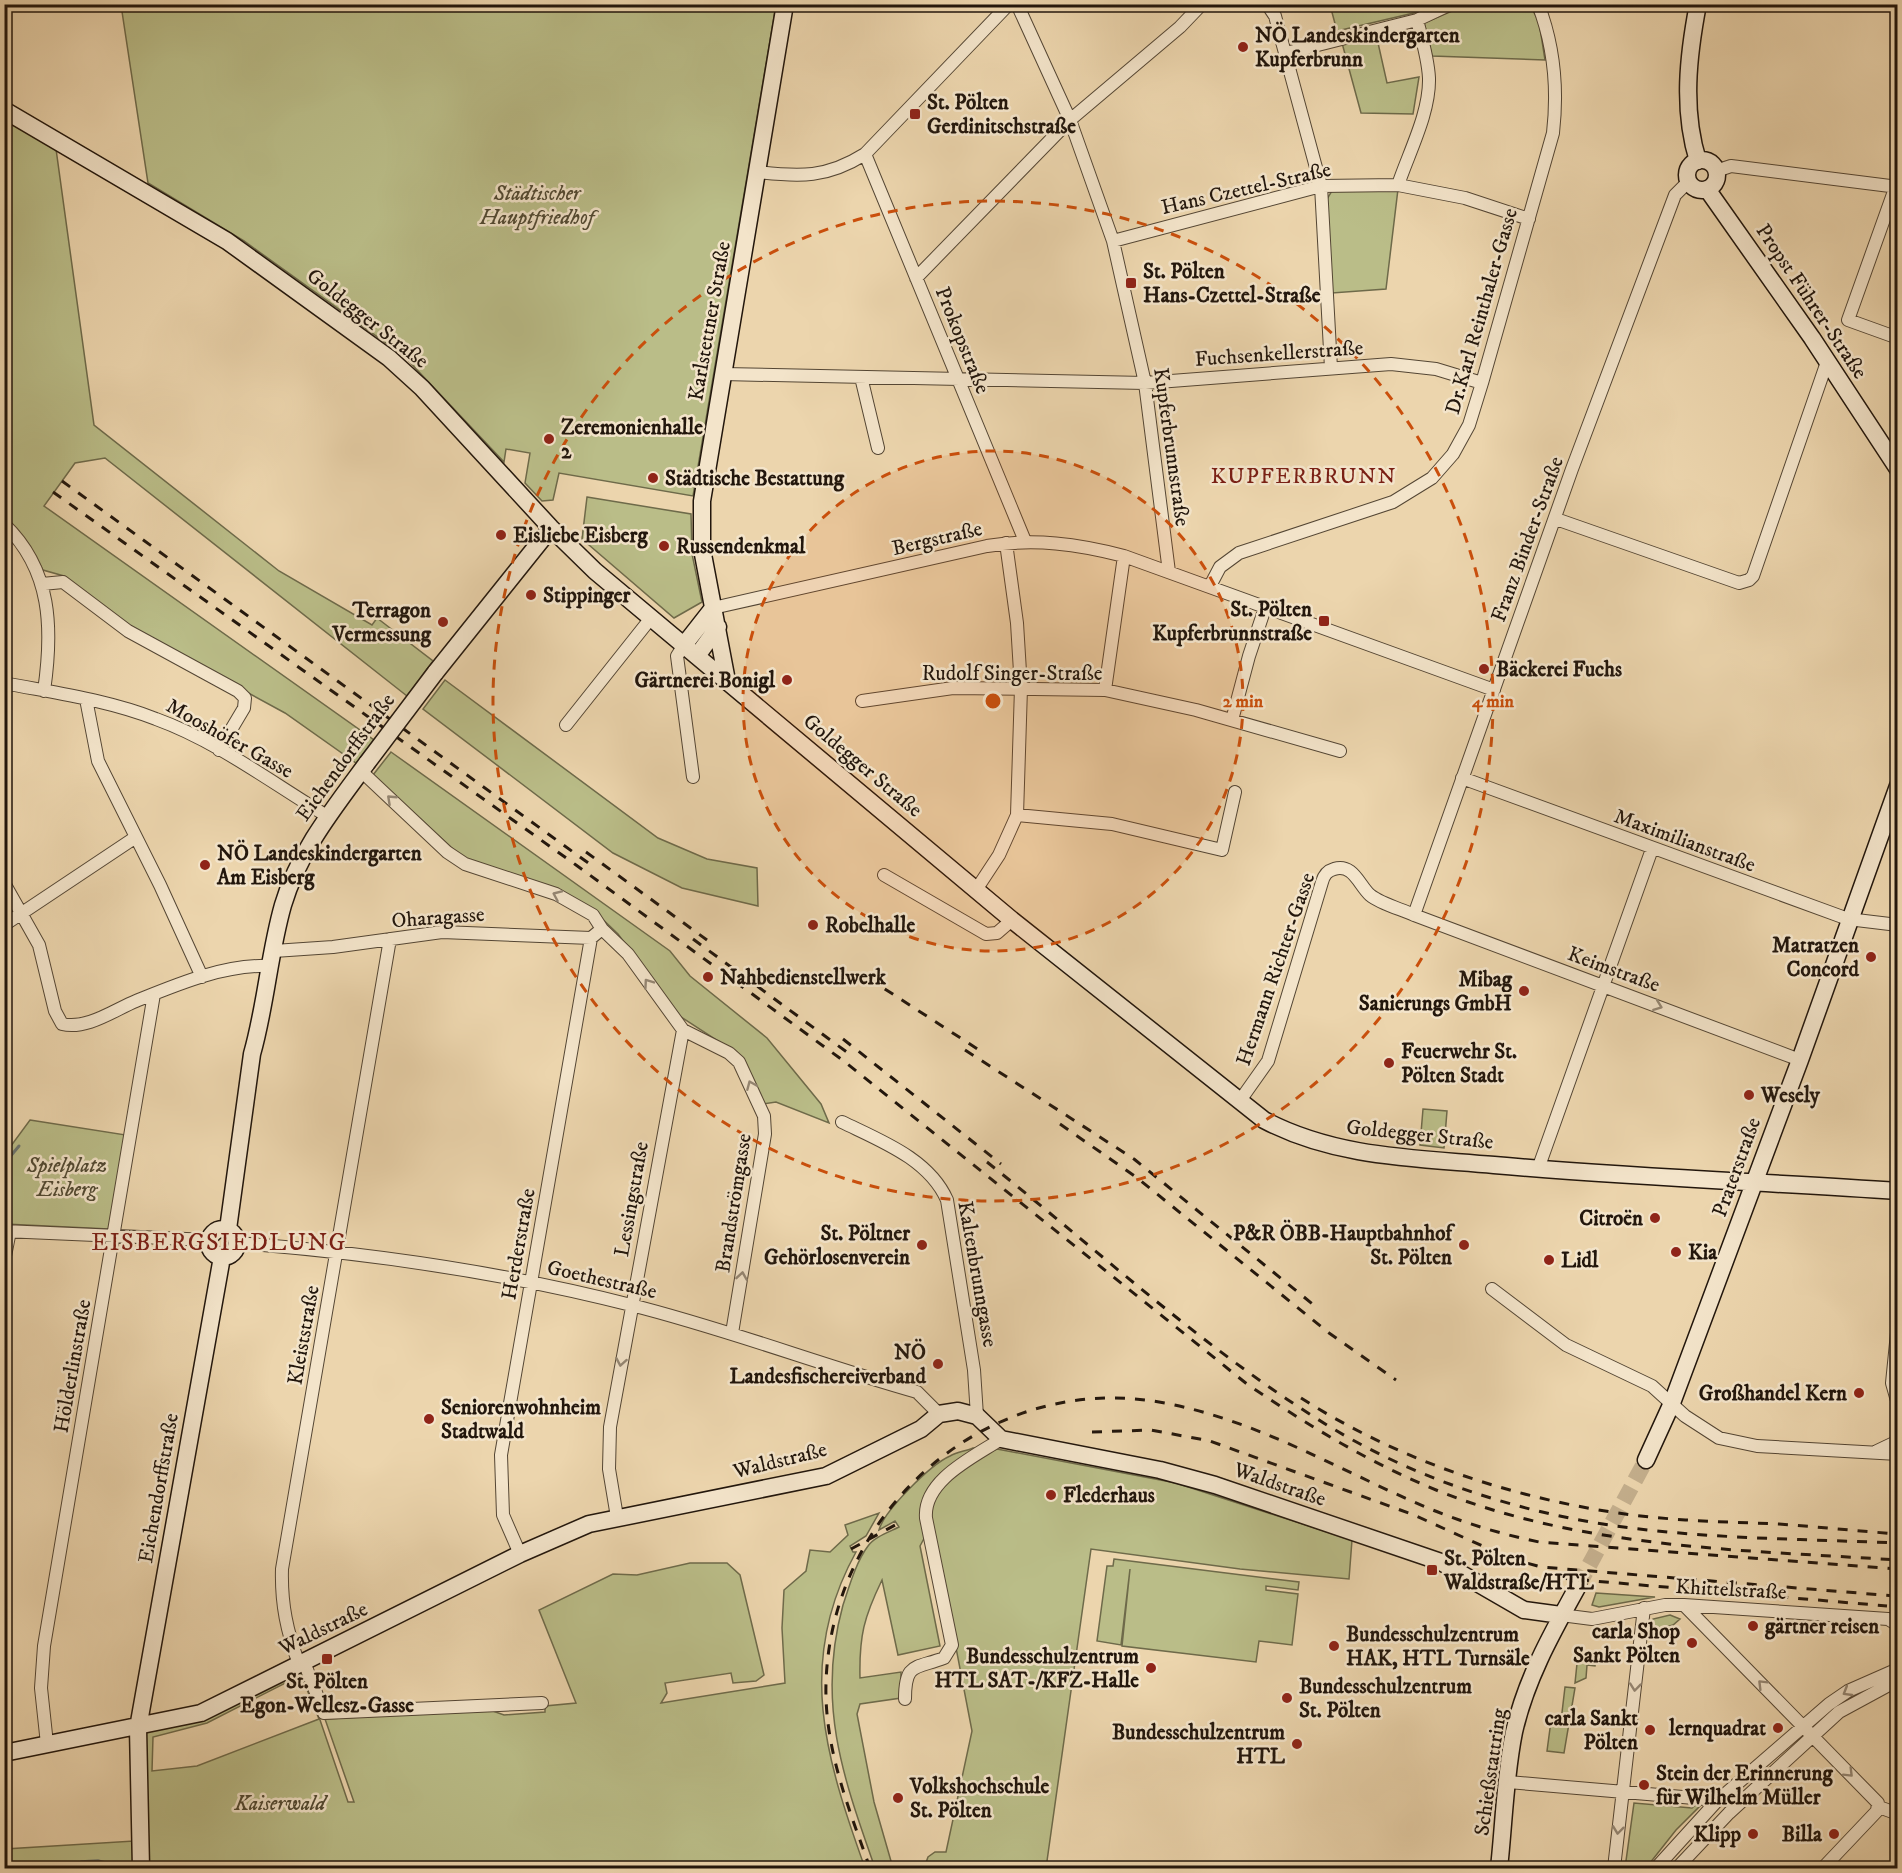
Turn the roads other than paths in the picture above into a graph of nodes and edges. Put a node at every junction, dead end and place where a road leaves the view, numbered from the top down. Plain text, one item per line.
1 (785, 4) edge
2 (1009, 4) edge
3 (1017, 4) edge
4 (1202, 4) edge
5 (1267, 4) edge
6 (1451, 4) edge
7 (1538, 4) edge
8 (1698, 4) edge
9 (1417, 20) junction
10 (1286, 53) junction
11 (4, 110) edge
12 (1070, 120) junction
13 (865, 154) junction
14 (1698, 160) junction
15 (1716, 171) junction
16 (757, 172) junction
17 (1688, 182) junction
18 (1398, 184) junction
19 (1897, 185) edge
20 (1321, 186) junction
21 (1707, 189) junction
22 (1529, 219) junction
23 (1113, 242) junction
24 (916, 278) junction
25 (1898, 338) edge
26 (1827, 362) junction
27 (1331, 368) junction
28 (723, 374) junction
29 (861, 377) junction
30 (957, 379) junction
31 (1145, 383) junction
32 (1482, 383) junction
33 (878, 448) dead end
34 (1898, 469) edge
35 (1556, 519) junction
36 (4, 524) edge
37 (551, 528) junction
38 (1025, 541) junction
39 (1006, 543) junction
40 (1124, 556) junction
41 (1169, 572) junction
42 (42, 584) junction
43 (1210, 586) junction
44 (713, 608) junction
45 (1265, 608) junction
46 (651, 618) junction
47 (717, 627) junction
48 (690, 650) junction
49 (727, 681) junction
50 (4, 683) edge
51 (1021, 688) junction
52 (44, 690) junction
53 (1105, 690) junction
54 (1494, 690) junction
55 (86, 699) junction
56 (862, 701) dead end
57 (1232, 720) junction
58 (566, 725) dead end
59 (219, 750) junction
60 (1340, 751) dead end
61 (364, 767) junction
62 (693, 777) dead end
63 (1462, 778) junction
64 (1898, 786) edge
65 (1235, 792) dead end
66 (327, 816) junction
67 (1017, 816) junction
68 (136, 837) junction
69 (1652, 849) junction
70 (884, 875) dead end
71 (4, 883) edge
72 (976, 890) junction
73 (21, 914) junction
74 (1414, 915) junction
75 (1012, 920) junction
76 (1848, 920) junction
77 (4, 925) edge
78 (1898, 925) edge
79 (602, 929) junction
80 (591, 938) junction
81 (390, 939) junction
82 (272, 958) junction
83 (202, 977) junction
84 (1604, 986) junction
85 (154, 994) junction
86 (683, 1030) junction
87 (1800, 1060) junction
88 (1239, 1102) junction
89 (842, 1122) dead end
90 (1538, 1169) junction
91 (1755, 1181) junction
92 (1898, 1191) edge
93 (7, 1231) edge
94 (113, 1236) junction
95 (232, 1236) junction
96 (209, 1240) junction
97 (337, 1251) junction
98 (222, 1257) junction
99 (4, 1262) edge
100 (531, 1282) junction
101 (1492, 1289) dead end
102 (631, 1305) junction
103 (1898, 1323) edge
104 (732, 1333) junction
105 (1672, 1403) junction
106 (1898, 1404) edge
107 (939, 1414) junction
108 (977, 1416) junction
109 (1001, 1439) junction
110 (1898, 1441) edge
111 (1870, 1454) junction
112 (1898, 1454) edge
113 (1647, 1460) tunnel mouth
114 (617, 1517) junction
115 (520, 1554) junction
116 (1578, 1586) tunnel mouth
117 (1683, 1605) junction
118 (1644, 1608) junction
119 (1561, 1615) junction
120 (1898, 1625) edge
121 (302, 1663) junction
122 (1898, 1669) edge
123 (1898, 1680) edge
124 (905, 1698) dead end
125 (542, 1702) dead end
126 (1803, 1726) junction
127 (138, 1728) junction
128 (1813, 1738) junction
129 (47, 1744) junction
130 (4, 1753) edge
131 (1508, 1782) junction
132 (1623, 1792) junction
133 (1716, 1802) junction
134 (1878, 1809) junction
135 (1898, 1814) edge
136 (141, 1869) edge
137 (1499, 1869) edge
138 (1614, 1869) edge
139 (1656, 1869) edge
140 (1677, 1869) edge
141 (1822, 1869) edge

1 - 16 street, Karlstettner Straße
2 - 13 street
3 - 12 street, Kupferbrunnstraße
4 - 12 street
5 - 10 street
6 - 9 street
7 - 22 street, Dr.Karl Reinthaler-Gasse
8 - 14 street
9 - 10 street
9 - 18 street
10 - 20 street
11 - 37 street, Goldegger Straße
12 - 23 street, Kupferbrunnstraße
12 - 24 street
13 - 16 street
13 - 24 street, Prokopstraße
14 - 15 street
14 - 17 street
15 - 19 street
15 - 21 street
16 - 28 street, Karlstettner Straße
17 - 21 street
17 - 35 street, Franz Binder-Straße
18 - 20 street, Hans Czettel-Straße
18 - 22 street, Hans Czettel-Straße
19 - 25 street
20 - 23 street, Hans Czettel-Straße
20 - 27 street
21 - 26 street, Propst Führer-Straße
22 - 32 street, Dr.Karl Reinthaler-Gasse
23 - 31 street, Kupferbrunnstraße
24 - 30 street, Prokopstraße
26 - 34 street, Propst Führer-Straße
26 - 35 street
27 - 31 street, Fuchsenkellerstraße
27 - 32 street, Fuchsenkellerstraße
28 - 29 street, Fuchsenkellerstraße
28 - 44 street, Karlstettner Straße
29 - 30 street, Fuchsenkellerstraße
29 - 33 street
30 - 31 street, Fuchsenkellerstraße
30 - 38 street, Prokopstraße
31 - 41 street, Kupferbrunnstraße
32 - 43 street, Dr.Karl Reinthaler-Gasse
35 - 54 street, Franz Binder-Straße
36 - 42 street
37 - 46 street, Goldegger Straße
37 - 61 street, Eichendorffstraße, bridge
38 - 39 street, Bergstraße
38 - 40 street, Bergstraße
39 - 44 street, Bergstraße
39 - 51 street
40 - 41 street, Bergstraße
40 - 53 street
41 - 43 street
42 - 52 street
42 - 59 street
43 - 45 street
44 - 47 street, Karlstettner Straße
44 - 48 street
45 - 54 street
45 - 57 street
46 - 48 street, Goldegger Straße
46 - 58 street
47 - 48 street
47 - 49 street, Karlstettner Straße
48 - 49 street, Goldegger Straße
48 - 62 street
49 - 72 street, Goldegger Straße
50 - 52 street, Mooshöfer Gasse
51 - 53 street, Rudolf Singer-Straße
51 - 56 street, Rudolf Singer-Straße
51 - 67 street
52 - 55 street, Mooshöfer Gasse
53 - 57 street, Rudolf Singer-Straße
54 - 63 street, Franz Binder-Straße
55 - 59 street, Mooshöfer Gasse
55 - 68 street
57 - 60 street, Rudolf Singer-Straße
59 - 66 street, Mooshöfer Gasse
61 - 66 street, Eichendorffstraße
79 -> 61 street
63 - 69 street, Maximilianstraße
63 - 74 street, Franz Binder-Straße
64 - 76 street, Praterstraße
65 - 67 street
66 - 82 street, Eichendorffstraße
67 - 72 street
68 - 73 street
68 - 83 street
69 - 76 street, Maximilianstraße
69 - 84 street
70 - 75 street
71 - 73 street
72 - 75 street, Goldegger Straße
73 - 77 street
73 - 85 street, Oharagasse
74 - 84 street, Keimstraße
74 - 88 street, Hermann Richter-Gasse
75 - 88 street, Goldegger Straße
76 - 78 street, Maximilianstraße
76 - 87 street, Praterstraße
79 - 80 street
86 -> 79 street, Brandströmgasse
80 - 81 street, Oharagasse
80 - 100 street, Herderstraße
81 - 82 street, Oharagasse
81 - 97 street, Kleiststraße
82 - 83 street, Oharagasse
82 - 95 street, Eichendorffstraße
83 - 85 street, Oharagasse
84 -> 87 street, Keimstraße
84 - 90 street
85 - 94 street, Hölderlinstraße
86 - 102 street, Lessingstraße
104 -> 86 street, Brandströmgasse
87 - 91 street, Praterstraße
88 - 90 street, Goldegger Straße
89 - 108 street, Kaltenbrunngasse
90 - 91 street, Goldegger Straße
91 - 92 street, Goldegger Straße
91 - 105 street, Praterstraße
93 - 94 street
93 - 99 street
94 - 96 street
94 - 129 street, Hölderlinstraße
95 - 96 street
95 - 97 street, Goethestraße
95 - 98 street
96 - 98 street
97 - 100 street, Goethestraße
97 - 121 street, Kleiststraße
98 - 127 street, Eichendorffstraße
100 - 102 street, Goethestraße
100 - 115 street, Herderstraße
101 - 105 street
102 - 104 street, Goethestraße
102 -> 114 street, Lessingstraße
103 - 106 street
104 - 107 street, Goethestraße
105 - 111 street
105 - 113 street, Praterstraße
107 - 108 street
107 - 114 street, Waldstraße
108 - 109 street
109 - 119 street, Waldstraße
109 - 124 street
110 - 111 street
111 - 112 street
114 - 115 street, Waldstraße
115 - 121 street, Waldstraße
116 - 119 street, Schießstattring
117 - 118 street, Khittelstraße
117 - 120 street, Khittelstraße
126 -> 117 street
118 - 119 street, Khittelstraße
118 -> 132 street
119 - 131 street, Schießstattring
121 - 125 street, Kleiststraße
121 - 127 street, Waldstraße
122 -> 126 street
123 - 128 street
126 - 128 street
126 - 133 street
127 - 129 street, Waldstraße
127 - 136 street, Eichendorffstraße
128 -> 134 street
128 - 140 street
129 - 130 street, Waldstraße
131 - 132 street
131 - 137 street, Schießstattring
132 - 133 street
132 -> 138 street
133 - 139 street
134 - 135 street
134 - 141 street

